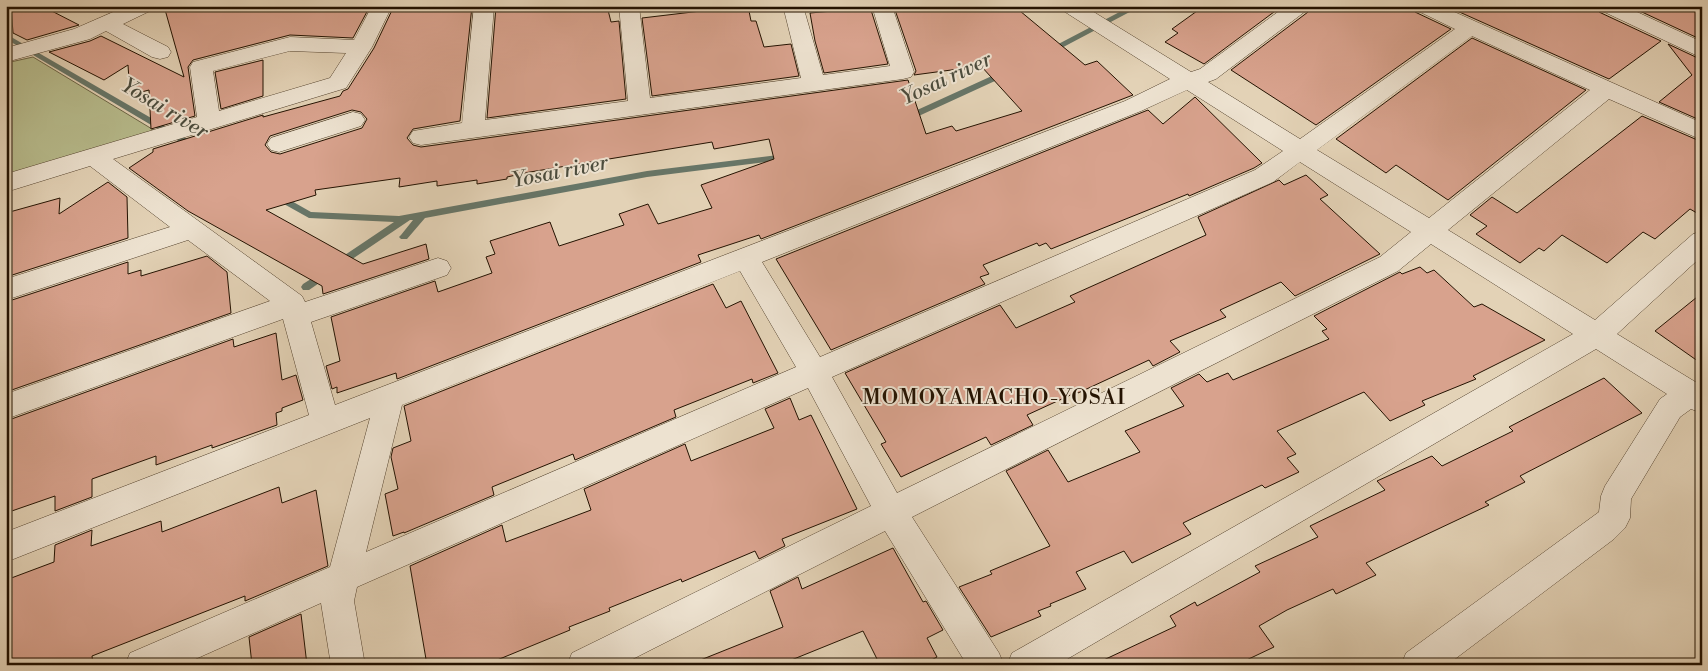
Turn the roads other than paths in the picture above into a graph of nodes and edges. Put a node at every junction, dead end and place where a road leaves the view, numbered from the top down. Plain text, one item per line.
1 (144, 6) edge
2 (382, 6) edge
3 (484, 6) edge
4 (629, 6) edge
5 (793, 6) edge
6 (882, 6) edge
7 (1069, 6) edge
8 (1300, 6) edge
9 (1423, 6) edge
10 (1606, 6) edge
11 (106, 23) junction
12 (1470, 28) junction
13 (361, 48) junction
14 (22, 51) edge
15 (1702, 51) edge
16 (160, 52) dead end
17 (1190, 82) junction
18 (814, 84) junction
19 (1606, 89) junction
20 (297, 95) junction
21 (640, 107) junction
22 (354, 120) dead end
23 (209, 122) junction
24 (473, 130) junction
25 (1702, 132) edge
26 (310, 134) junction
27 (421, 138) dead end
28 (280, 144) dead end
29 (1301, 150) junction
30 (94, 157) junction
31 (6, 183) edge
32 (193, 229) junction
33 (1429, 230) junction
34 (1702, 241) edge
35 (745, 258) junction
36 (438, 268) dead end
37 (6, 290) edge
38 (294, 310) junction
39 (1597, 335) junction
40 (814, 372) junction
41 (390, 396) junction
42 (1696, 397) edge
43 (6, 407) edge
44 (325, 422) junction
45 (891, 512) junction
46 (6, 547) edge
47 (344, 575) junction
48 (142, 665) edge
49 (348, 665) edge
50 (584, 665) edge
51 (987, 665) edge
52 (1024, 665) edge
53 (1418, 665) edge

1 - 11 street
2 - 13 street
3 - 24 street
4 - 21 street
5 - 18 street
6 - 18 street
7 - 17 street
8 - 17 street
9 - 12 street
10 - 15 street
11 - 14 street
11 - 16 street
12 - 19 street
12 - 29 street
13 - 20 street
13 - 23 street
17 - 29 street
17 - 35 street
18 - 21 street
19 - 25 street
19 - 33 street
20 - 23 street
20 - 26 street
21 - 24 street
22 - 26 street
23 - 30 street
24 - 27 street
26 - 28 street
29 - 33 street
29 - 40 street
30 - 31 street
30 - 32 street
32 - 37 street
32 - 38 street
33 - 39 street
33 - 45 street
34 - 39 street
35 - 40 street
35 - 41 street
36 - 38 street
38 - 43 street
38 - 44 street
39 - 42 street
39 - 52 street
40 - 45 street
40 - 47 street
41 - 44 street
41 - 47 street
42 - 53 street
44 - 46 street
45 - 50 street
45 - 51 street
47 - 48 street
47 - 49 street

